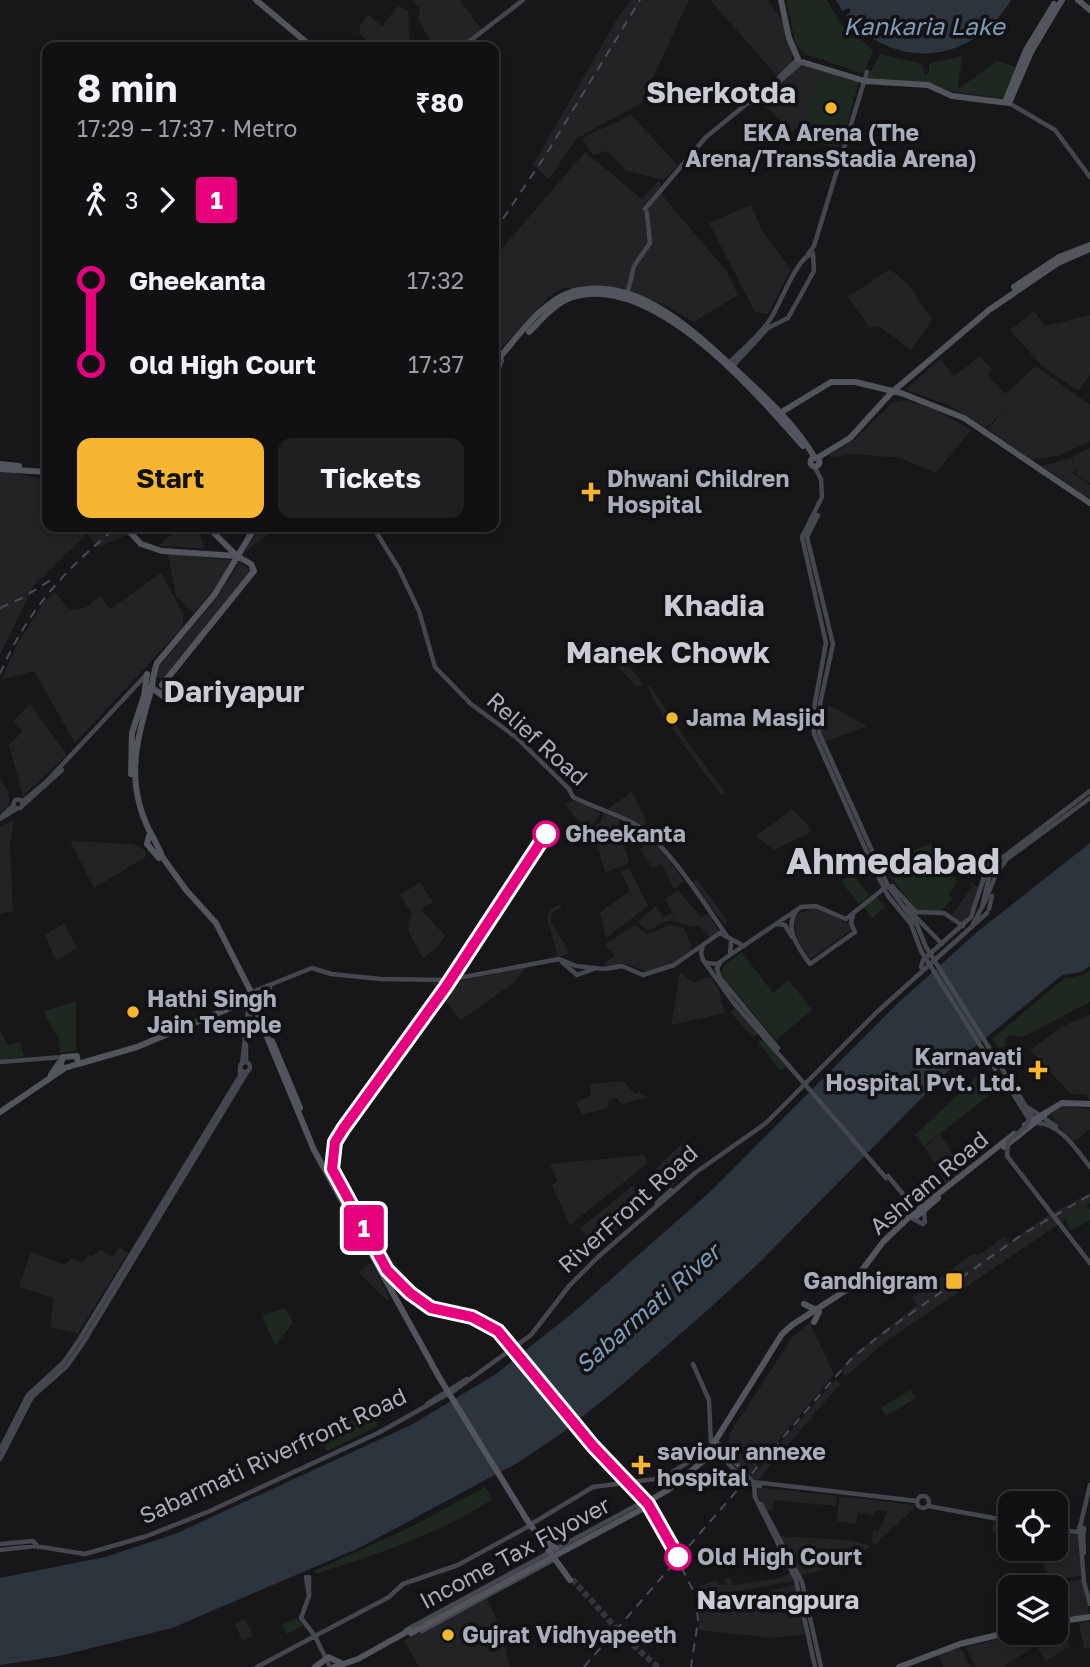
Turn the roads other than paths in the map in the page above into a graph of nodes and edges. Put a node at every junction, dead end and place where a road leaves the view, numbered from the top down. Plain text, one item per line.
1 (257, 0) edge
2 (523, 0) edge
3 (782, 0) edge
4 (1060, 0) edge
5 (1080, 0) edge
6 (1090, 8) edge
7 (308, 42) edge
8 (468, 42) edge
9 (801, 59) junction
10 (866, 78) junction
11 (1008, 101) junction
12 (1090, 175) edge
13 (1090, 247) edge
14 (807, 255) junction
15 (815, 258) junction
16 (625, 297) junction
17 (772, 317) junction
18 (778, 322) junction
19 (499, 360) edge
20 (502, 360) junction
21 (499, 362) edge
22 (729, 367) junction
23 (499, 368) edge
24 (881, 389) junction
25 (895, 390) junction
26 (884, 402) junction
27 (779, 414) junction
28 (816, 460) junction
29 (0, 467) edge
30 (42, 472) edge
31 (1090, 505) edge
32 (130, 532) edge
33 (213, 532) edge
34 (252, 532) edge
35 (376, 532) edge
36 (224, 542) junction
37 (219, 556) junction
38 (233, 560) junction
39 (153, 683) junction
40 (1090, 791) edge
41 (1090, 799) edge
42 (0, 819) edge
43 (999, 860) junction
44 (885, 888) junction
45 (891, 895) junction
46 (801, 907) junction
47 (982, 907) junction
48 (855, 911) junction
49 (988, 911) junction
50 (843, 918) junction
51 (776, 924) junction
52 (963, 926) junction
53 (720, 931) junction
54 (728, 937) junction
55 (793, 937) junction
56 (844, 938) junction
57 (704, 944) junction
58 (942, 944) junction
59 (744, 946) junction
60 (730, 955) junction
61 (688, 956) junction
62 (559, 959) junction
63 (703, 960) junction
64 (720, 962) junction
65 (573, 964) junction
66 (582, 966) junction
67 (921, 967) junction
68 (596, 968) junction
69 (570, 971) junction
70 (584, 973) junction
71 (274, 985) junction
72 (251, 998) junction
73 (0, 1063) edge
74 (62, 1063) junction
75 (243, 1065) junction
76 (790, 1065) junction
77 (1000, 1071) junction
78 (247, 1072) junction
79 (1090, 1105) edge
80 (0, 1111) edge
81 (1050, 1111) junction
82 (1037, 1118) junction
83 (1051, 1121) junction
84 (1058, 1130) junction
85 (1090, 1167) edge
86 (916, 1211) junction
87 (1090, 1262) edge
88 (804, 1304) dead end
89 (818, 1311) junction
90 (803, 1322) junction
91 (693, 1364) dead end
92 (453, 1389) junction
93 (594, 1443) dead end
94 (714, 1444) junction
95 (0, 1450) edge
96 (0, 1459) edge
97 (627, 1483) junction
98 (757, 1484) junction
99 (1090, 1485) edge
100 (1090, 1493) edge
101 (917, 1502) junction
102 (929, 1504) junction
103 (645, 1505) junction
104 (998, 1518) edge
105 (531, 1521) junction
106 (1083, 1530) edge
107 (38, 1545) junction
108 (0, 1547) edge
109 (552, 1555) junction
110 (680, 1556) dead end
111 (561, 1567) junction
112 (569, 1577) tunnel mouth
113 (308, 1578) dead end
114 (799, 1581) junction
115 (1090, 1594) edge
116 (1090, 1604) edge
117 (1090, 1618) edge
118 (1068, 1621) edge
119 (407, 1633) junction
120 (998, 1635) edge
121 (316, 1638) junction
122 (998, 1638) edge
123 (327, 1658) junction
124 (344, 1666) edge
125 (257, 1667) edge
126 (315, 1667) edge
127 (332, 1667) edge
128 (815, 1667) edge
129 (821, 1667) edge
130 (899, 1667) edge
131 (906, 1667) edge

1 - 7 main road
2 - 8 main road
3 - 9 main road
4 - 11 main road
5 - 6 main road
9 - 10 main road
9 - 16 main road
10 - 11 main road
10 - 14 main road
10 - 15 main road
11 - 12 main road
13 - 25 main road
14 - 15 main road
14 - 17 main road
15 - 18 main road
16 - 19 main road
16 - 20 main road
16 - 22 main road
17 - 18 main road
17 - 22 main road
18 - 22 main road
20 - 21 main road
20 - 23 main road
22 - 27 main road
24 - 25 main road
24 - 26 main road
24 - 27 main road
25 - 26 main road
25 - 31 main road
26 - 28 main road
27 - 28 main road
27 - 28 main road
28 - 44 main road
29 - 30 main road
32 - 37 main road
33 - 36 main road
34 - 38 main road
35 - 53 main road, Relief Road
36 - 37 main road
36 - 38 main road
37 - 38 main road
38 - 39 main road
38 - 39 main road
39 - 42 main road
39 - 72 main road
40 - 43 main road
41 - 47 main road
41 - 49 main road
43 - 47 main road
43 - 52 main road
44 - 45 main road
44 - 48 main road
44 - 52 main road
45 - 58 main road
45 - 77 main road, bridge
46 - 50 main road
46 - 51 main road
46 - 55 main road
47 - 49 main road
47 - 67 main road
48 - 50 main road
48 - 56 main road
49 - 92 main road, RiverFront Road
50 - 56 main road
51 - 55 main road
51 - 59 main road
52 - 58 main road
53 - 54 main road, Relief Road
53 - 57 main road
54 - 59 main road
54 - 60 main road
55 - 56 main road
57 - 61 main road
57 - 63 main road
58 - 67 main road
59 - 60 main road
60 - 64 main road
61 - 63 main road
61 - 68 main road
62 - 65 main road
62 - 69 main road
62 - 71 main road
63 - 64 main road
63 - 76 main road
64 - 76 main road
65 - 66 main road
65 - 69 main road
66 - 68 main road
66 - 70 main road
67 - 92 main road, RiverFront Road
68 - 70 main road
69 - 70 main road
71 - 72 main road
71 - 72 main road
72 - 74 main road
72 - 75 main road
72 - 105 main road, bridge
73 - 74 main road
74 - 80 main road
75 - 78 main road
75 - 78 main road
75 - 95 main road
76 - 86 main road, bridge
77 - 82 main road
77 - 82 main road
77 - 87 main road, bridge
78 - 96 main road
79 - 81 main road, Ashram Road
79 - 82 main road, Ashram Road
81 - 82 main road, Ashram Road
81 - 83 main road
82 - 83 main road
82 - 84 main road
82 - 86 main road, Ashram Road
83 - 84 main road
84 - 85 main road
86 - 86 main road
86 - 89 main road, Ashram Road
88 - 89 main road
89 - 90 main road, Ashram Road
89 - 90 main road
89 - 94 main road, Ashram Road
90 - 94 main road, Ashram Road
91 - 94 main road
92 - 107 main road, Sabarmati Riverfront Road
92 - 107 main road, Sabarmati Riverfront Road
93 - 97 main road
94 - 97 main road
94 - 98 main road
94 - 103 main road, Ashram Road
97 - 103 main road
97 - 105 main road
98 - 101 main road
98 - 114 main road
99 - 106 main road
100 - 106 main road
101 - 102 main road
101 - 102 main road
102 - 104 main road
103 - 109 main road
103 - 110 main road
103 - 119 main road, Income Tax Flyover, bridge
105 - 109 main road
105 - 121 main road
106 - 115 main road
106 - 116 main road
107 - 108 main road, Sabarmati Riverfront Road
107 - 108 main road
109 - 111 main road
109 - 111 main road
109 - 119 main road
109 - 119 main road
111 - 112 main road
113 - 121 main road
114 - 128 main road
114 - 129 main road
117 - 118 main road
119 - 124 main road
120 - 130 main road
121 - 123 main road
121 - 125 main road
122 - 131 main road
123 - 124 main road
123 - 126 main road
123 - 127 main road
124 - 127 main road

